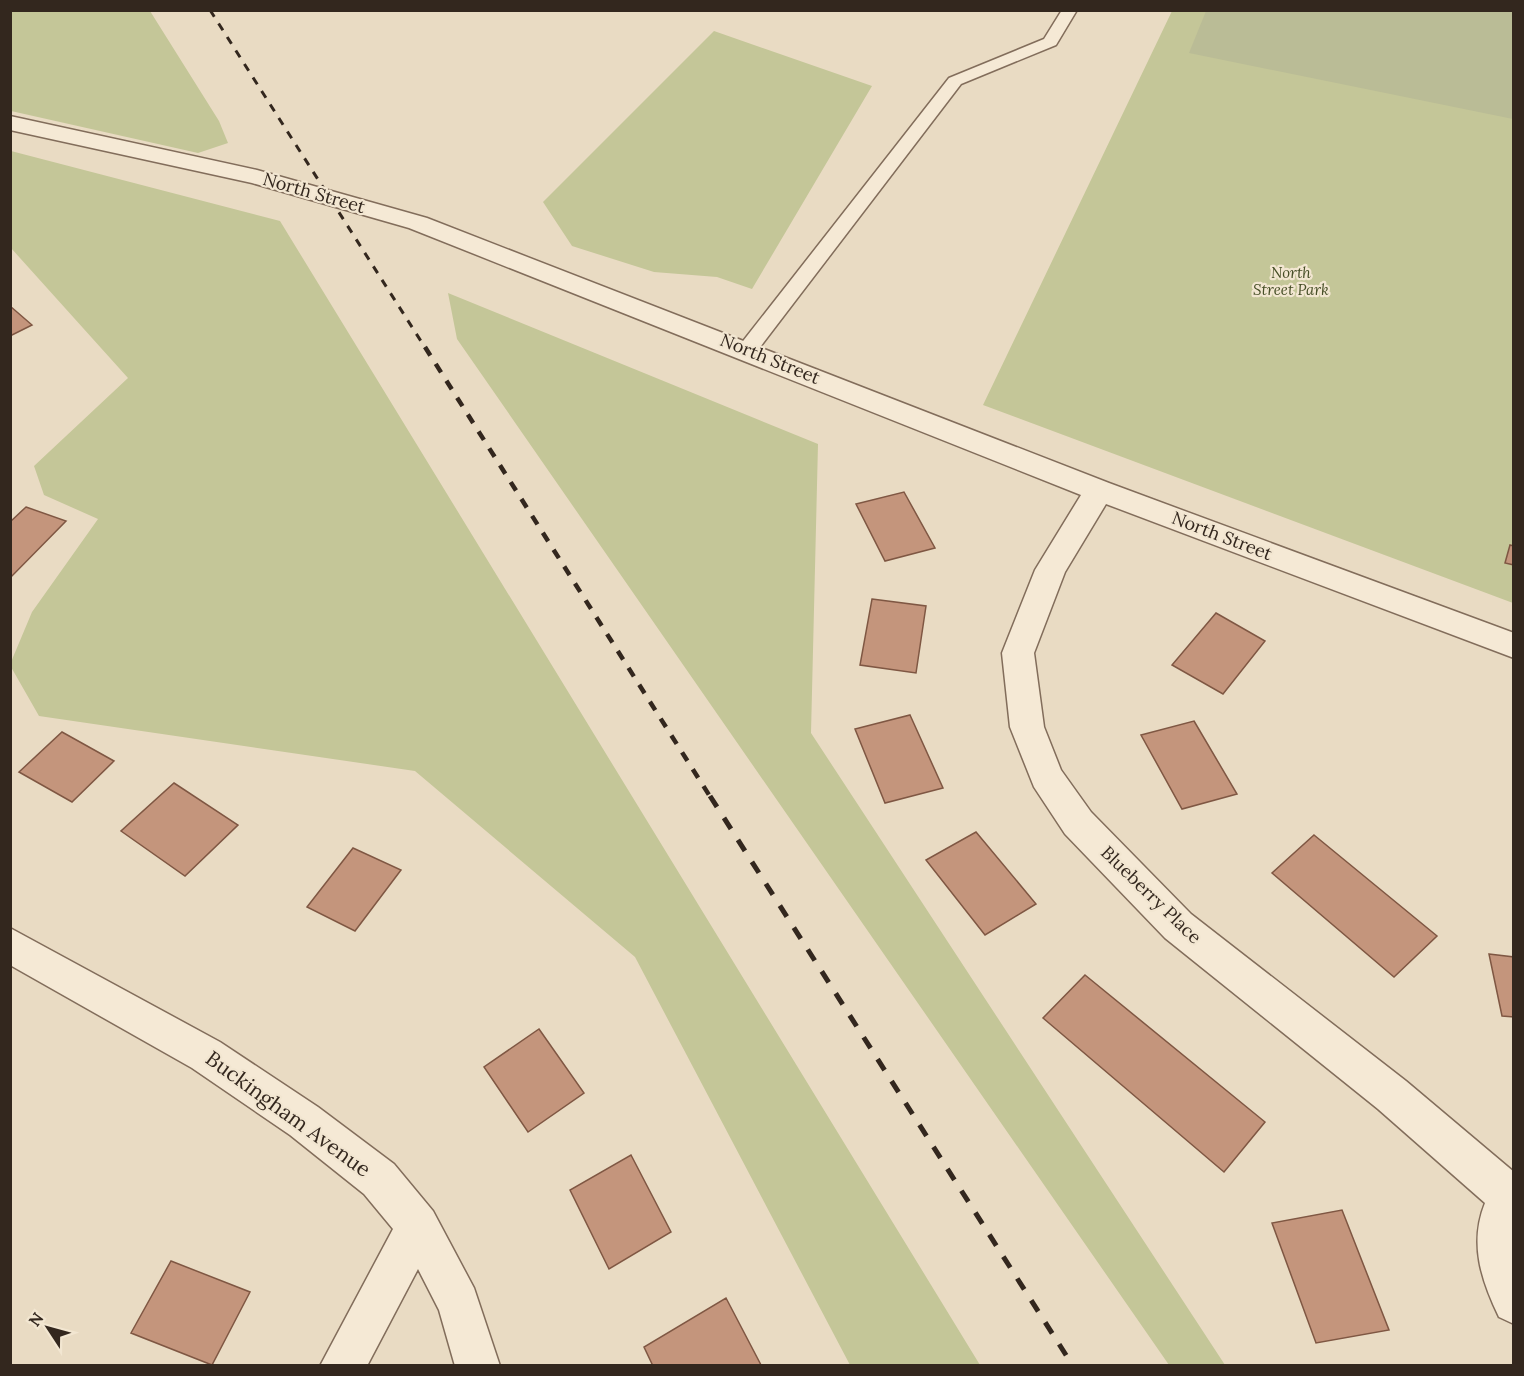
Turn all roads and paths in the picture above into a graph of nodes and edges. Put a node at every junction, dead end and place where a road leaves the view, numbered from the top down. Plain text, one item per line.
1 (1070, 10) edge
2 (10, 123) edge
3 (747, 350) junction
4 (1099, 490) junction
5 (1514, 646) edge
6 (10, 945) edge
7 (1512, 1195) edge
8 (418, 1226) junction
9 (1514, 1302) edge
10 (342, 1365) edge
11 (478, 1365) edge

1 - 3 lane
2 - 3 street, North Street
3 - 4 street, North Street
4 - 5 street, North Street
4 - 7 street, Blueberry Place
6 - 8 street, Buckingham Avenue
7 - 9 street, Blueberry Place
8 - 10 street
8 - 11 street, Buckingham Avenue

